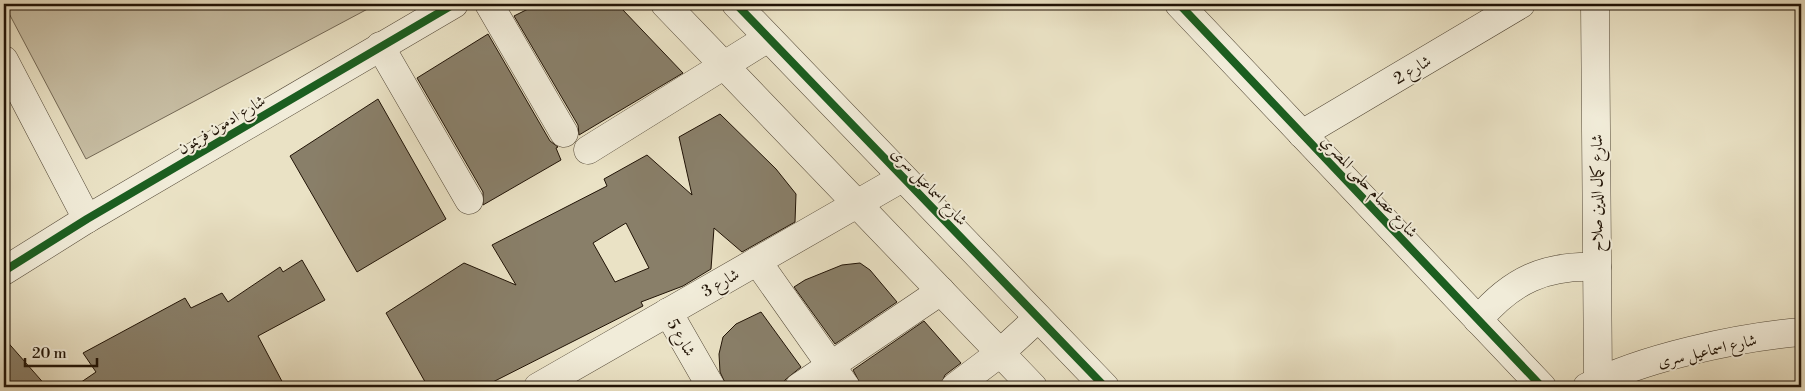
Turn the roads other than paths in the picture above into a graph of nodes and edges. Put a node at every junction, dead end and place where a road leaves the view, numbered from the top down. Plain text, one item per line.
1 (454, 4) edge
2 (489, 4) edge
3 (665, 4) edge
4 (736, 4) edge
5 (1179, 4) edge
6 (1521, 4) edge
7 (1595, 4) edge
8 (768, 38) junction
9 (380, 46) junction
10 (4, 60) edge
11 (724, 65) junction
12 (564, 133) dead end
13 (1302, 134) junction
14 (588, 150) dead end
15 (902, 178) junction
16 (469, 200) dead end
17 (857, 204) junction
18 (86, 219) junction
19 (757, 261) junction
20 (1597, 267) junction
21 (4, 271) edge
22 (941, 291) junction
23 (668, 312) junction
24 (1038, 318) junction
25 (1478, 320) junction
26 (1801, 332) edge
27 (1000, 353) junction
28 (838, 377) edge
29 (1592, 384) edge
30 (547, 385) edge
31 (711, 387) edge
32 (800, 387) edge
33 (955, 387) edge
34 (1033, 387) edge
35 (1105, 387) edge
36 (1542, 387) edge

1 - 9 street, شارع ادمون فريمون
2 - 12 street
3 - 11 street
4 - 8 street, شارع اسماعيل سرى
5 - 13 street, شارع عصام حلمى المصري
6 - 13 street, شارع 2
7 - 20 street, شارع كمال الدين صلاح
8 - 11 street
8 - 15 street, شارع اسماعيل سرى
9 - 16 street
9 - 18 street, شارع ادمون فريمون
10 - 18 street
11 - 14 street
11 - 17 street
13 - 25 street, شارع عصام حلمى المصري
15 - 17 street, شارع 3
15 - 24 street, شارع اسماعيل سرى
17 - 19 street, شارع 3
17 - 22 street
18 - 21 street, شارع ادمون فريمون
19 - 23 street, شارع 3
19 - 28 street
20 - 25 street
20 - 29 street, شارع كمال الدين صلاح
22 - 27 street
22 - 28 street
23 - 30 street, شارع 3
23 - 31 street, شارع 5
24 - 27 street
24 - 35 street, شارع اسماعيل سرى
25 - 36 street, شارع عصام حلمى المصري
26 - 29 street, شارع اسماعيل سرى
27 - 33 street
27 - 34 street
28 - 32 street

